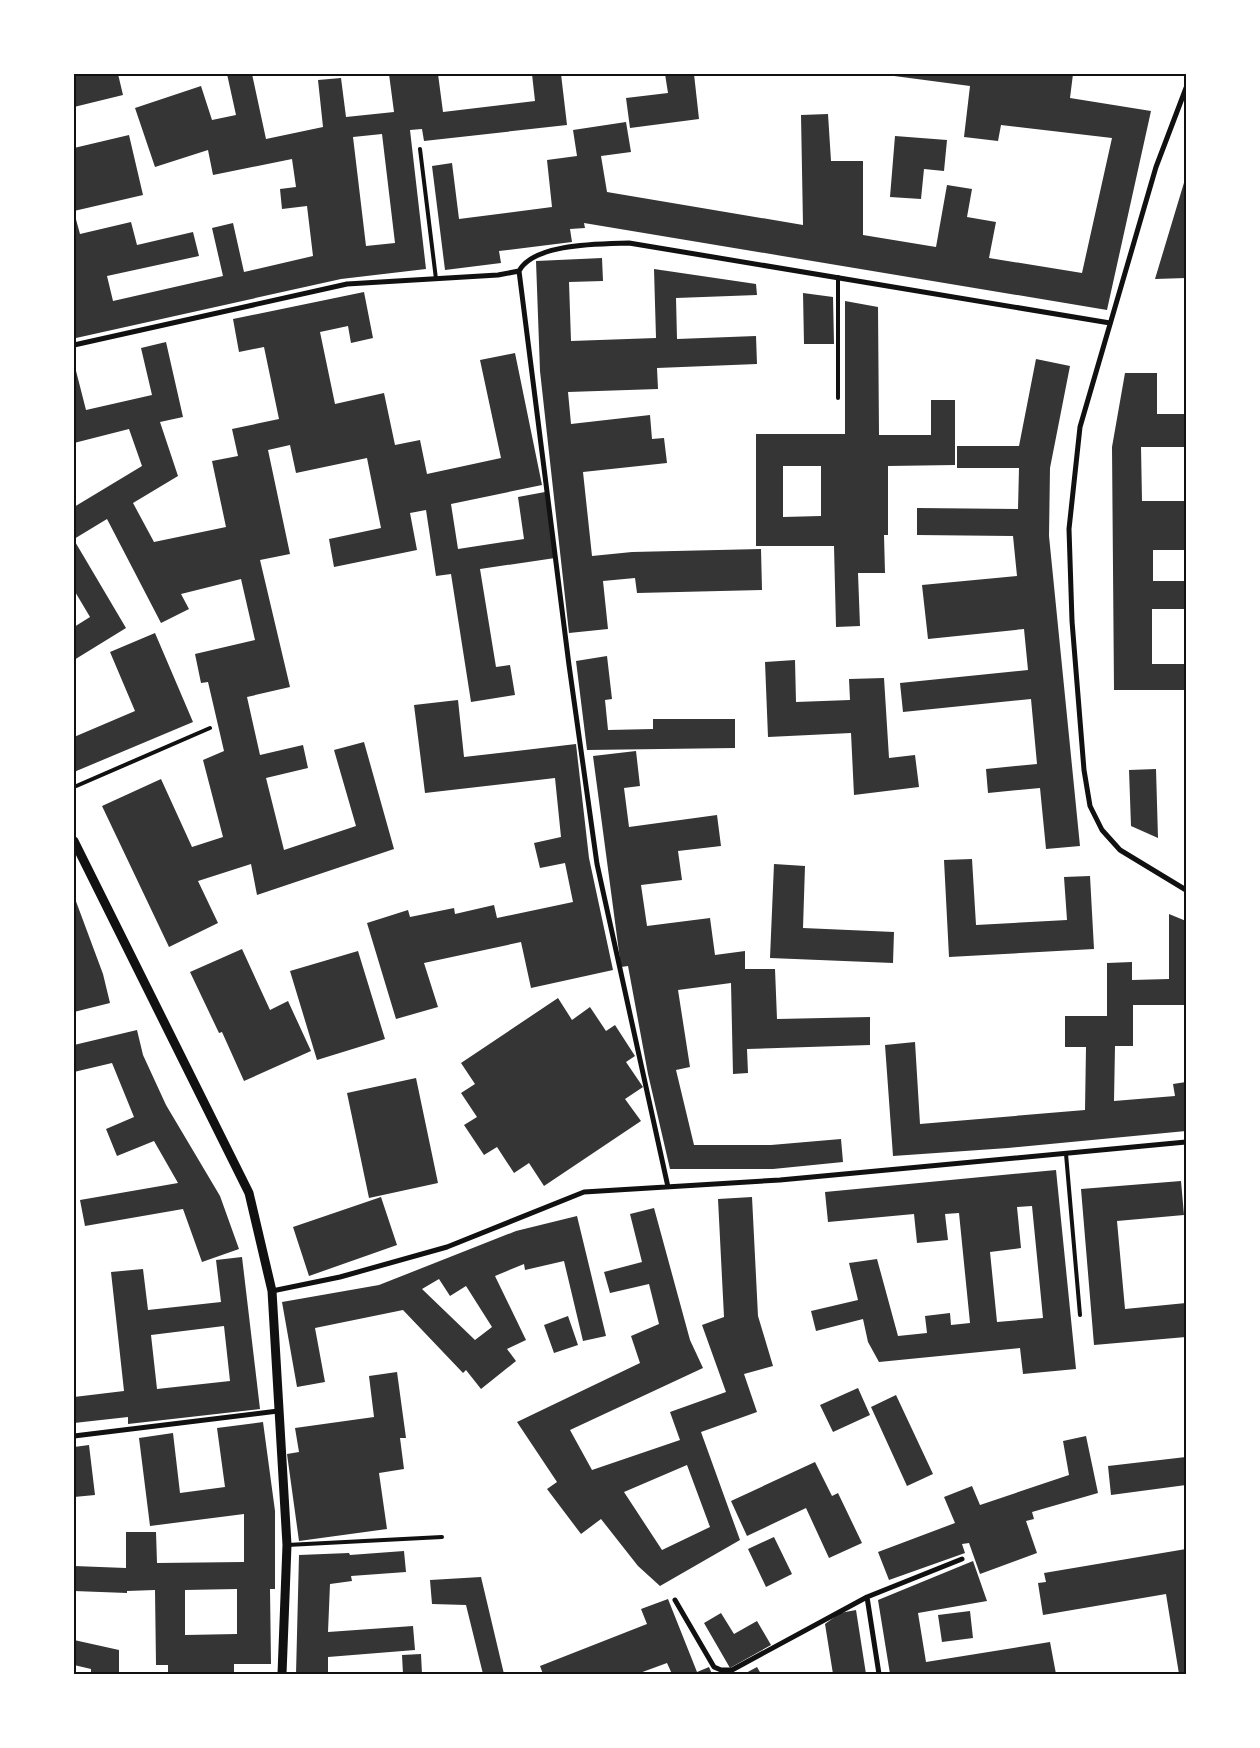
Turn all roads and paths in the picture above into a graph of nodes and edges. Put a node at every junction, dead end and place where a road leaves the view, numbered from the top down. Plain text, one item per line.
1 (1186, 88) edge
2 (420, 149) dead end
3 (519, 271) junction
4 (838, 277) junction
5 (436, 279) junction
6 (1110, 323) junction
7 (74, 345) edge
8 (838, 398) dead end
9 (210, 728) dead end
10 (74, 787) edge
11 (74, 840) edge
12 (1186, 890) edge
13 (1186, 1142) edge
14 (1066, 1154) junction
15 (668, 1187) junction
16 (272, 1291) junction
17 (1080, 1315) dead end
18 (278, 1411) junction
19 (74, 1436) edge
20 (442, 1537) dead end
21 (286, 1545) junction
22 (962, 1559) dead end
23 (867, 1597) junction
24 (675, 1600) dead end
25 (282, 1674) edge
26 (879, 1674) edge

1 - 6 street
2 - 5 lane
3 - 4 street
3 - 5 street
3 - 15 street
4 - 6 street
4 - 8 lane
5 - 7 street
6 - 12 street
9 - 10 lane
11 - 16 street
13 - 14 street
14 - 15 street
14 - 17 lane
15 - 16 street
16 - 18 street
18 - 19 street
18 - 21 street
20 - 21 lane
21 - 25 street
22 - 23 street
23 - 24 street
23 - 26 street

